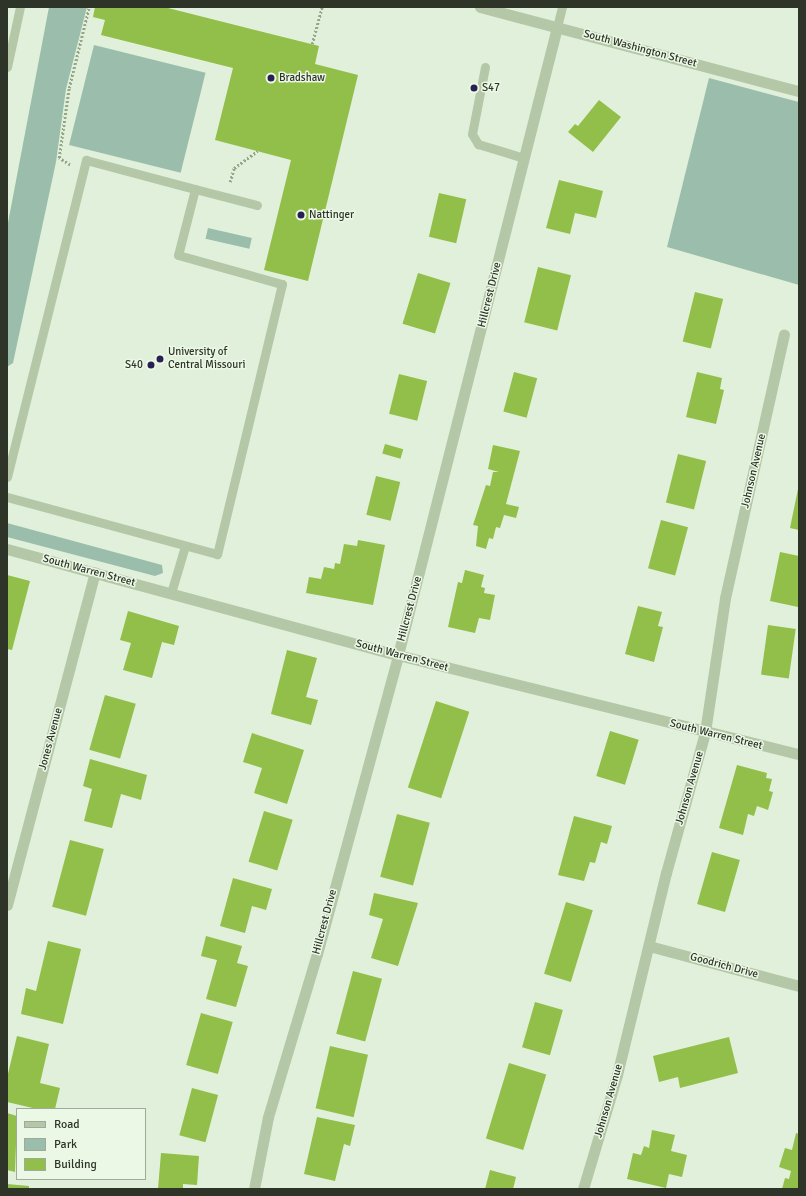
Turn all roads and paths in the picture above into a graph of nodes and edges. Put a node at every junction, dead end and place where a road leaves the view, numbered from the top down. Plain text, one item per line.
1 (20, 7) edge
2 (89, 7) edge
3 (322, 7) edge
4 (480, 7) edge
5 (562, 7) edge
6 (557, 27) junction
7 (312, 44) dead end
8 (7, 67) edge
9 (485, 67) dead end
10 (799, 91) edge
11 (257, 151) dead end
12 (524, 158) junction
13 (83, 173) junction
14 (194, 189) junction
15 (226, 197) junction
16 (257, 205) dead end
17 (784, 335) dead end
18 (7, 478) edge
19 (7, 497) edge
20 (185, 546) junction
21 (7, 549) edge
22 (95, 572) junction
23 (171, 593) junction
24 (398, 655) junction
25 (706, 732) junction
26 (799, 754) edge
27 (7, 905) edge
28 (649, 946) junction
29 (799, 986) edge
30 (254, 1189) edge
31 (583, 1189) edge

1 - 8 lane
2 - 13 path
3 - 7 path
4 - 6 street, South Washington Street
5 - 6 lane
6 - 10 street, South Washington Street
6 - 12 street, Hillcrest Drive
9 - 12 lane
11 - 15 path
12 - 24 street, Hillcrest Drive
13 - 14 lane
13 - 18 lane
14 - 15 lane
14 - 20 lane
15 - 16 lane
17 - 25 street, Johnson Avenue
19 - 20 lane
20 - 23 lane
21 - 22 street, South Warren Street
22 - 23 street, South Warren Street
22 - 27 street, Jones Avenue
23 - 24 street, South Warren Street
24 - 25 street, South Warren Street
24 - 30 street, Hillcrest Drive
25 - 26 street, South Warren Street
25 - 28 street, Johnson Avenue
28 - 29 street, Goodrich Drive
28 - 31 street, Johnson Avenue

